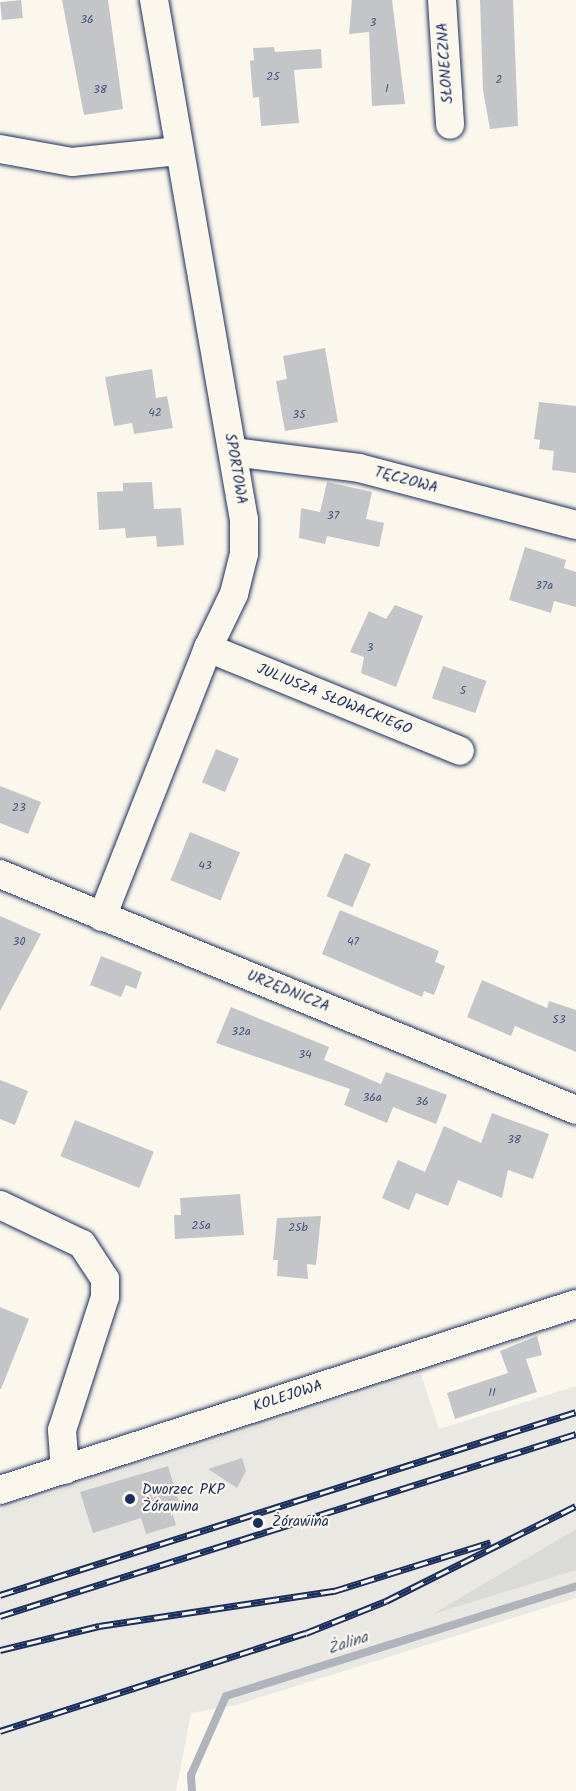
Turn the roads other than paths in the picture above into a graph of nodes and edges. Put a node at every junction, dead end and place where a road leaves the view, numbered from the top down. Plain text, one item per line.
1 (154, 0) edge
2 (442, 0) edge
3 (450, 125) dead end
4 (0, 149) edge
5 (178, 151) junction
6 (233, 452) junction
7 (576, 525) edge
8 (208, 648) junction
9 (459, 751) dead end
10 (0, 874) edge
11 (102, 917) junction
12 (576, 1110) edge
13 (0, 1205) edge
14 (576, 1304) edge
15 (65, 1470) junction
16 (0, 1490) edge

1 - 5 street, SPORTOWA
2 - 3 street, SŁONECZNA
4 - 5 street
5 - 6 street, SPORTOWA
6 - 7 street, TĘCZOWA
6 - 8 street, SPORTOWA
8 - 9 street, JULIUSZA SŁOWACKIEGO
8 - 11 street, SPORTOWA
10 - 11 street, URZĘDNICZA
11 - 12 street, URZĘDNICZA
13 - 15 street
14 - 15 street, KOLEJOWA
15 - 16 street, KOLEJOWA

